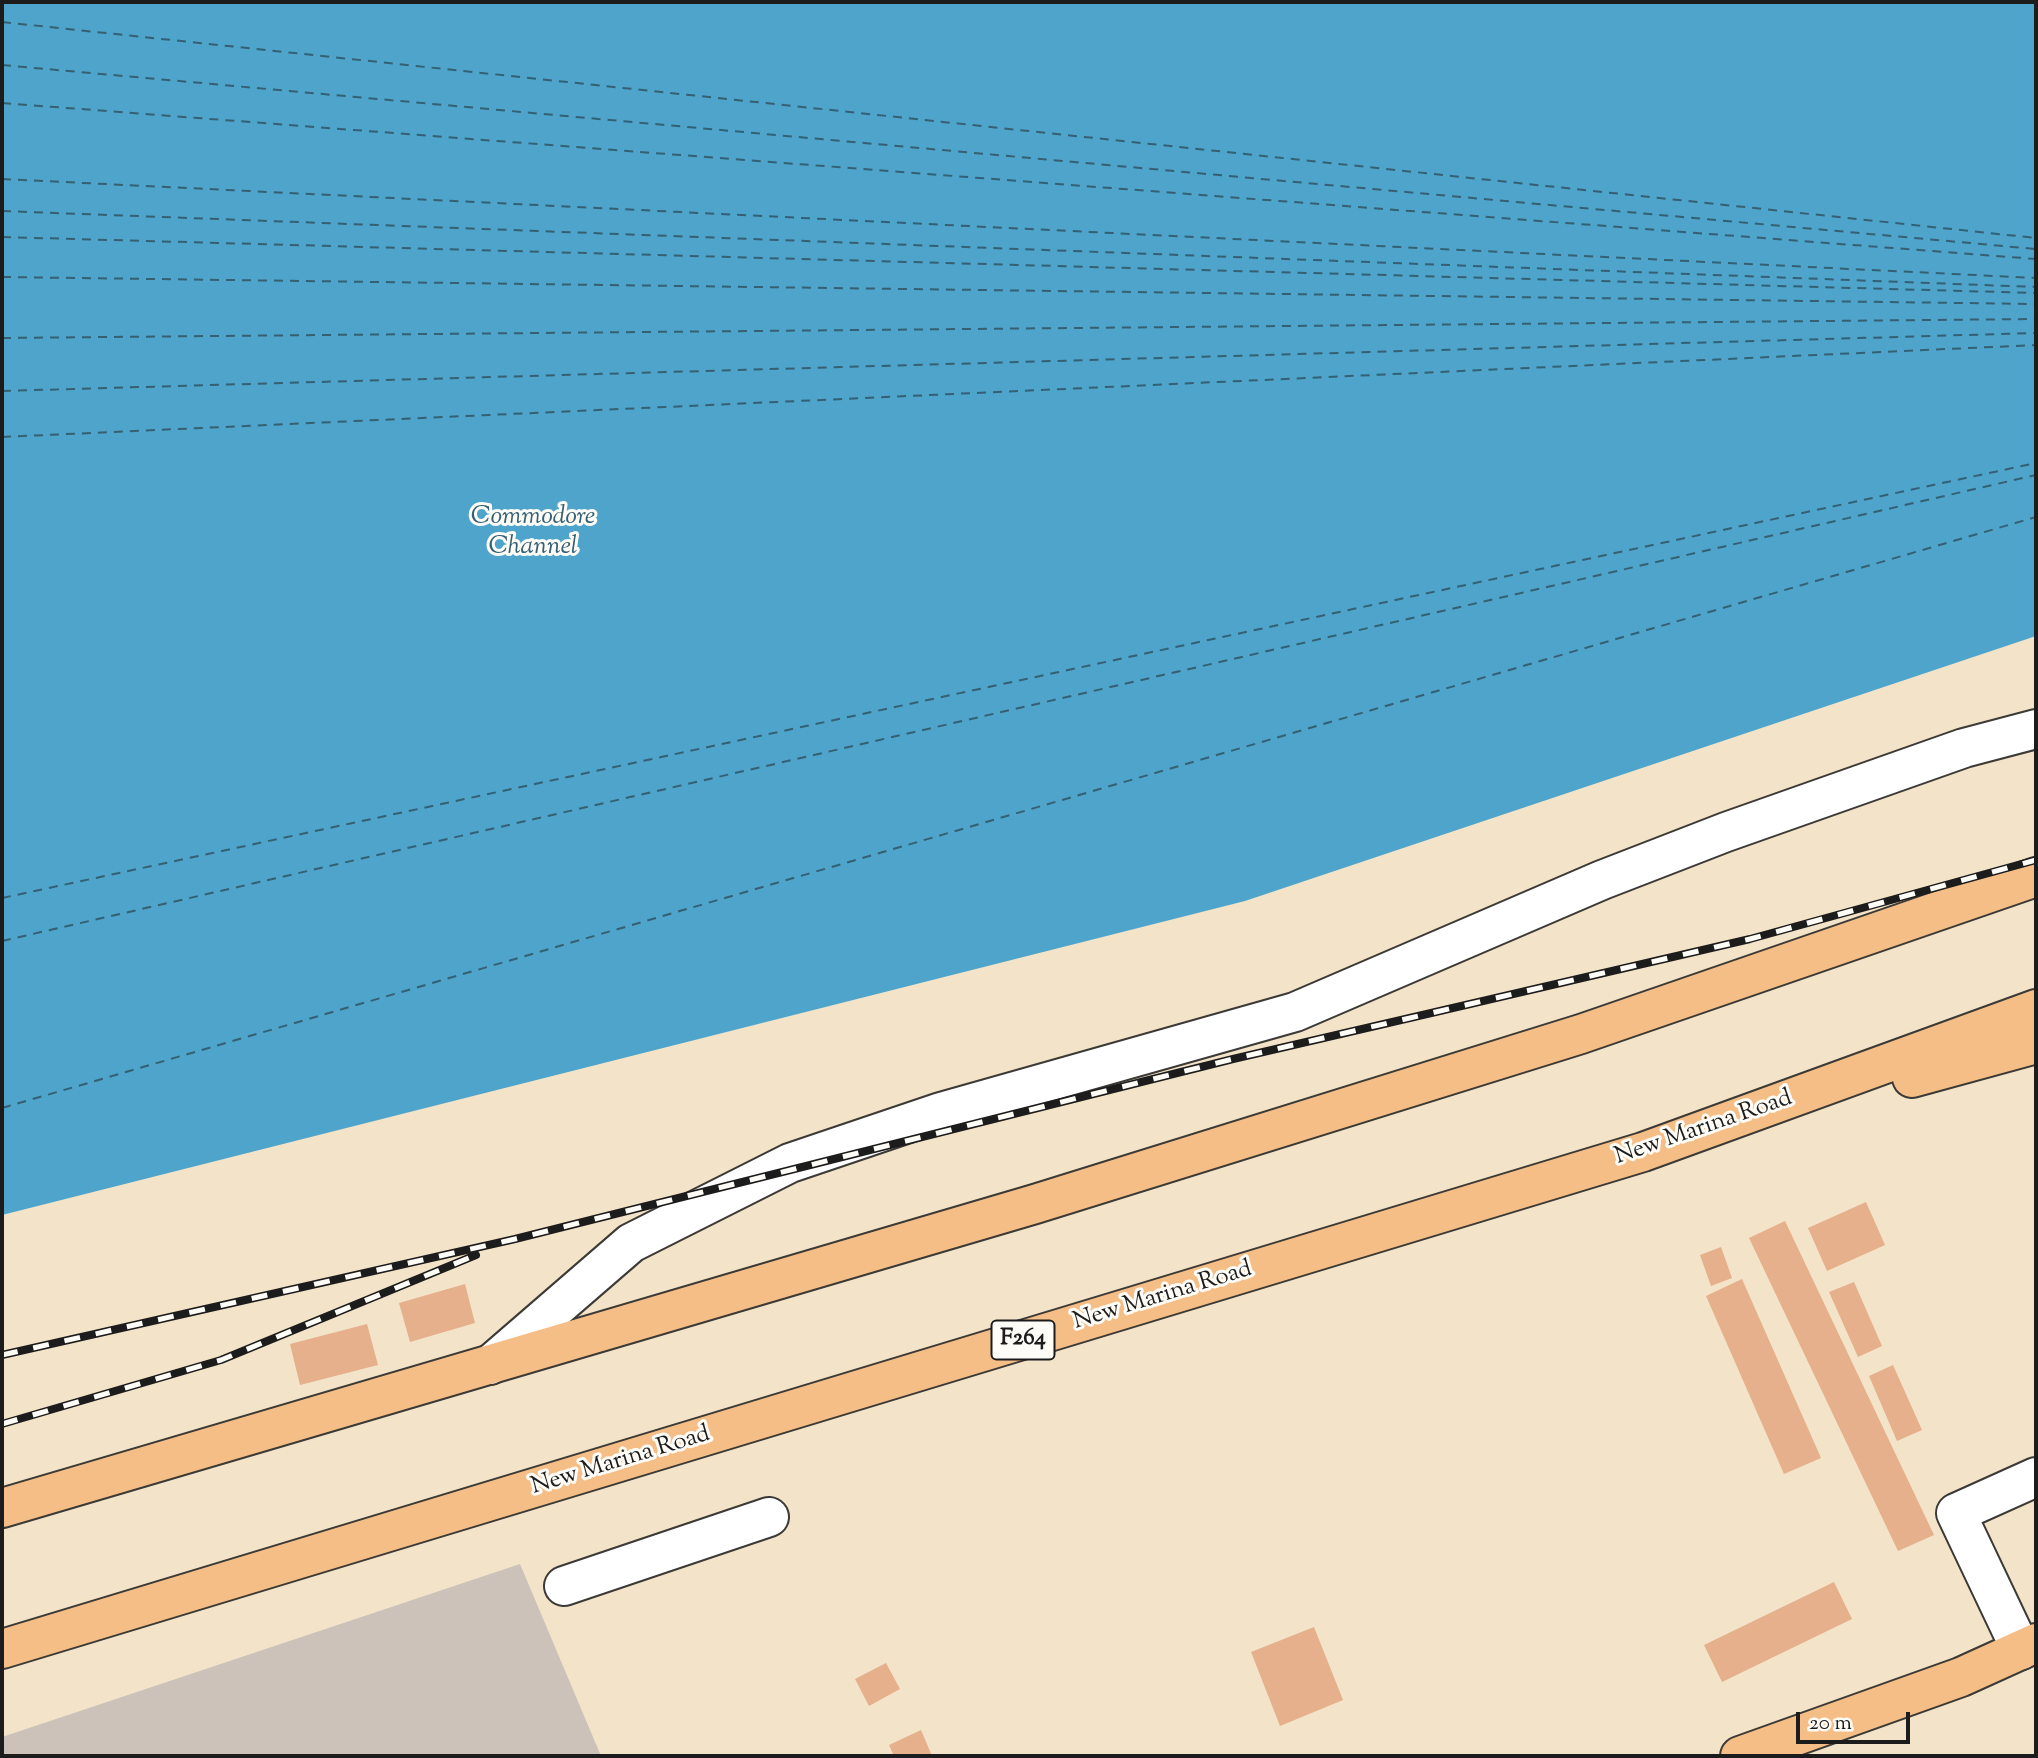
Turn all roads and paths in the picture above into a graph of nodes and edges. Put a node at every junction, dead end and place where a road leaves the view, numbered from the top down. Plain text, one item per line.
1 (2036, 729) edge
2 (2036, 877) edge
3 (2036, 1009) edge
4 (2036, 1044) edge
5 (1643, 1152) junction
6 (490, 1365) junction
7 (2036, 1477) edge
8 (2, 1508) edge
9 (769, 1517) dead end
10 (564, 1587) dead end
11 (2029, 1647) edge
12 (2, 1649) edge
13 (1740, 1756) edge

1 - 6 lane
2 - 6 main road
3 - 5 main road, New Marina Road / F264
4 - 5 main road
5 - 12 main road, New Marina Road / F264
6 - 8 main road
7 - 11 lane
9 - 10 lane
11 - 13 main road

